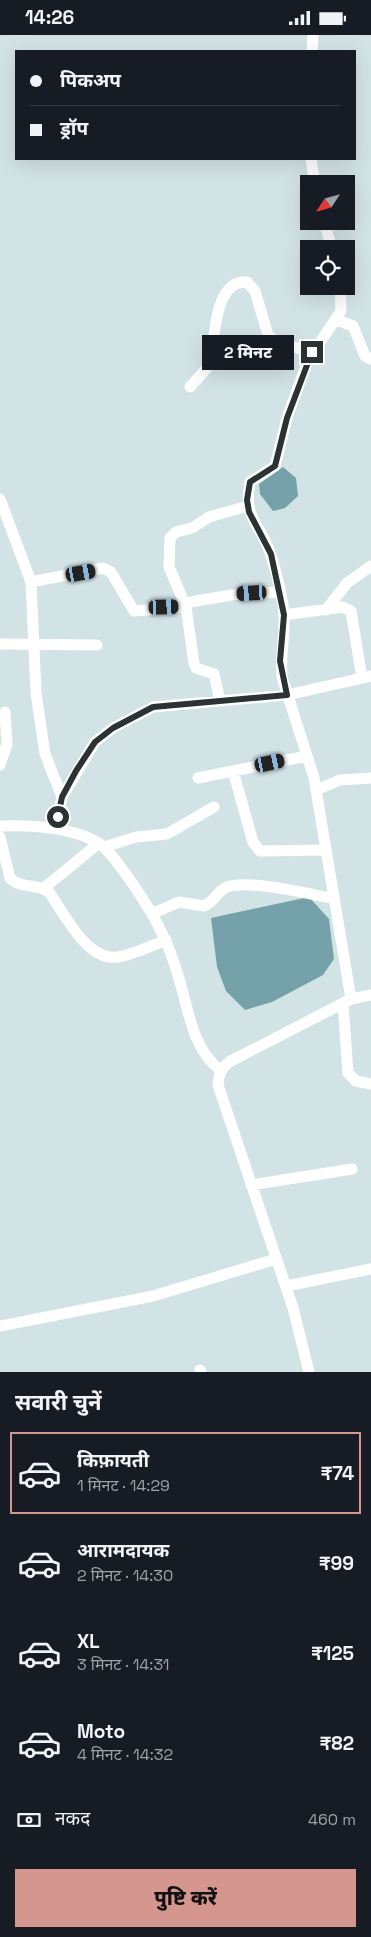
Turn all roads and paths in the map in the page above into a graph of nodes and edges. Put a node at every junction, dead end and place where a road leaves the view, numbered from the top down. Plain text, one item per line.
1 (313, 35) edge
2 (312, 50) edge
3 (311, 160) edge
4 (313, 175) edge
5 (341, 295) edge
6 (337, 320) junction
7 (306, 350) junction
8 (371, 359) edge
9 (190, 387) dead end
10 (0, 499) edge
11 (248, 506) junction
12 (371, 566) edge
13 (31, 582) junction
14 (279, 592) junction
15 (186, 605) junction
16 (326, 610) junction
17 (284, 615) junction
18 (0, 644) edge
19 (97, 645) dead end
20 (33, 646) junction
21 (366, 677) edge
22 (287, 695) junction
23 (220, 701) junction
24 (5, 712) dead end
25 (307, 756) junction
26 (0, 765) edge
27 (233, 771) junction
28 (198, 778) dead end
29 (371, 778) edge
30 (316, 790) junction
31 (62, 797) junction
32 (214, 807) dead end
33 (0, 826) edge
34 (55, 829) junction
35 (0, 837) edge
36 (101, 845) junction
37 (325, 850) junction
38 (44, 888) junction
39 (332, 898) junction
40 (154, 913) junction
41 (166, 940) junction
42 (371, 995) edge
43 (347, 1001) junction
44 (220, 1070) junction
45 (371, 1083) edge
46 (352, 1169) dead end
47 (252, 1185) junction
48 (276, 1259) junction
49 (371, 1269) edge
50 (286, 1286) junction
51 (0, 1326) edge
52 (309, 1372) edge

1 - 2 street
3 - 4 street
5 - 6 street
6 - 7 street
6 - 8 street
7 - 9 street
7 - 11 street
10 - 13 street
11 - 14 street
11 - 15 street
12 - 16 street
13 - 15 street
13 - 20 street
14 - 15 street
14 - 17 street
15 - 23 street
16 - 17 street
16 - 21 street
17 - 22 street
18 - 20 street
19 - 20 street
20 - 31 street
21 - 22 street
22 - 23 street
22 - 25 street
23 - 31 street
24 - 26 street
25 - 27 street
25 - 30 street
27 - 28 street
27 - 37 street
29 - 30 street
30 - 37 street
31 - 34 street
32 - 36 street
33 - 34 street
34 - 36 street
35 - 38 street
36 - 38 street
36 - 40 street
37 - 39 street
38 - 41 street
39 - 40 street
39 - 43 street
40 - 41 street
41 - 44 street
42 - 43 street
43 - 44 street
43 - 45 street
44 - 47 street
46 - 47 street
47 - 48 street
48 - 50 street
48 - 51 street
49 - 50 street
50 - 52 street

